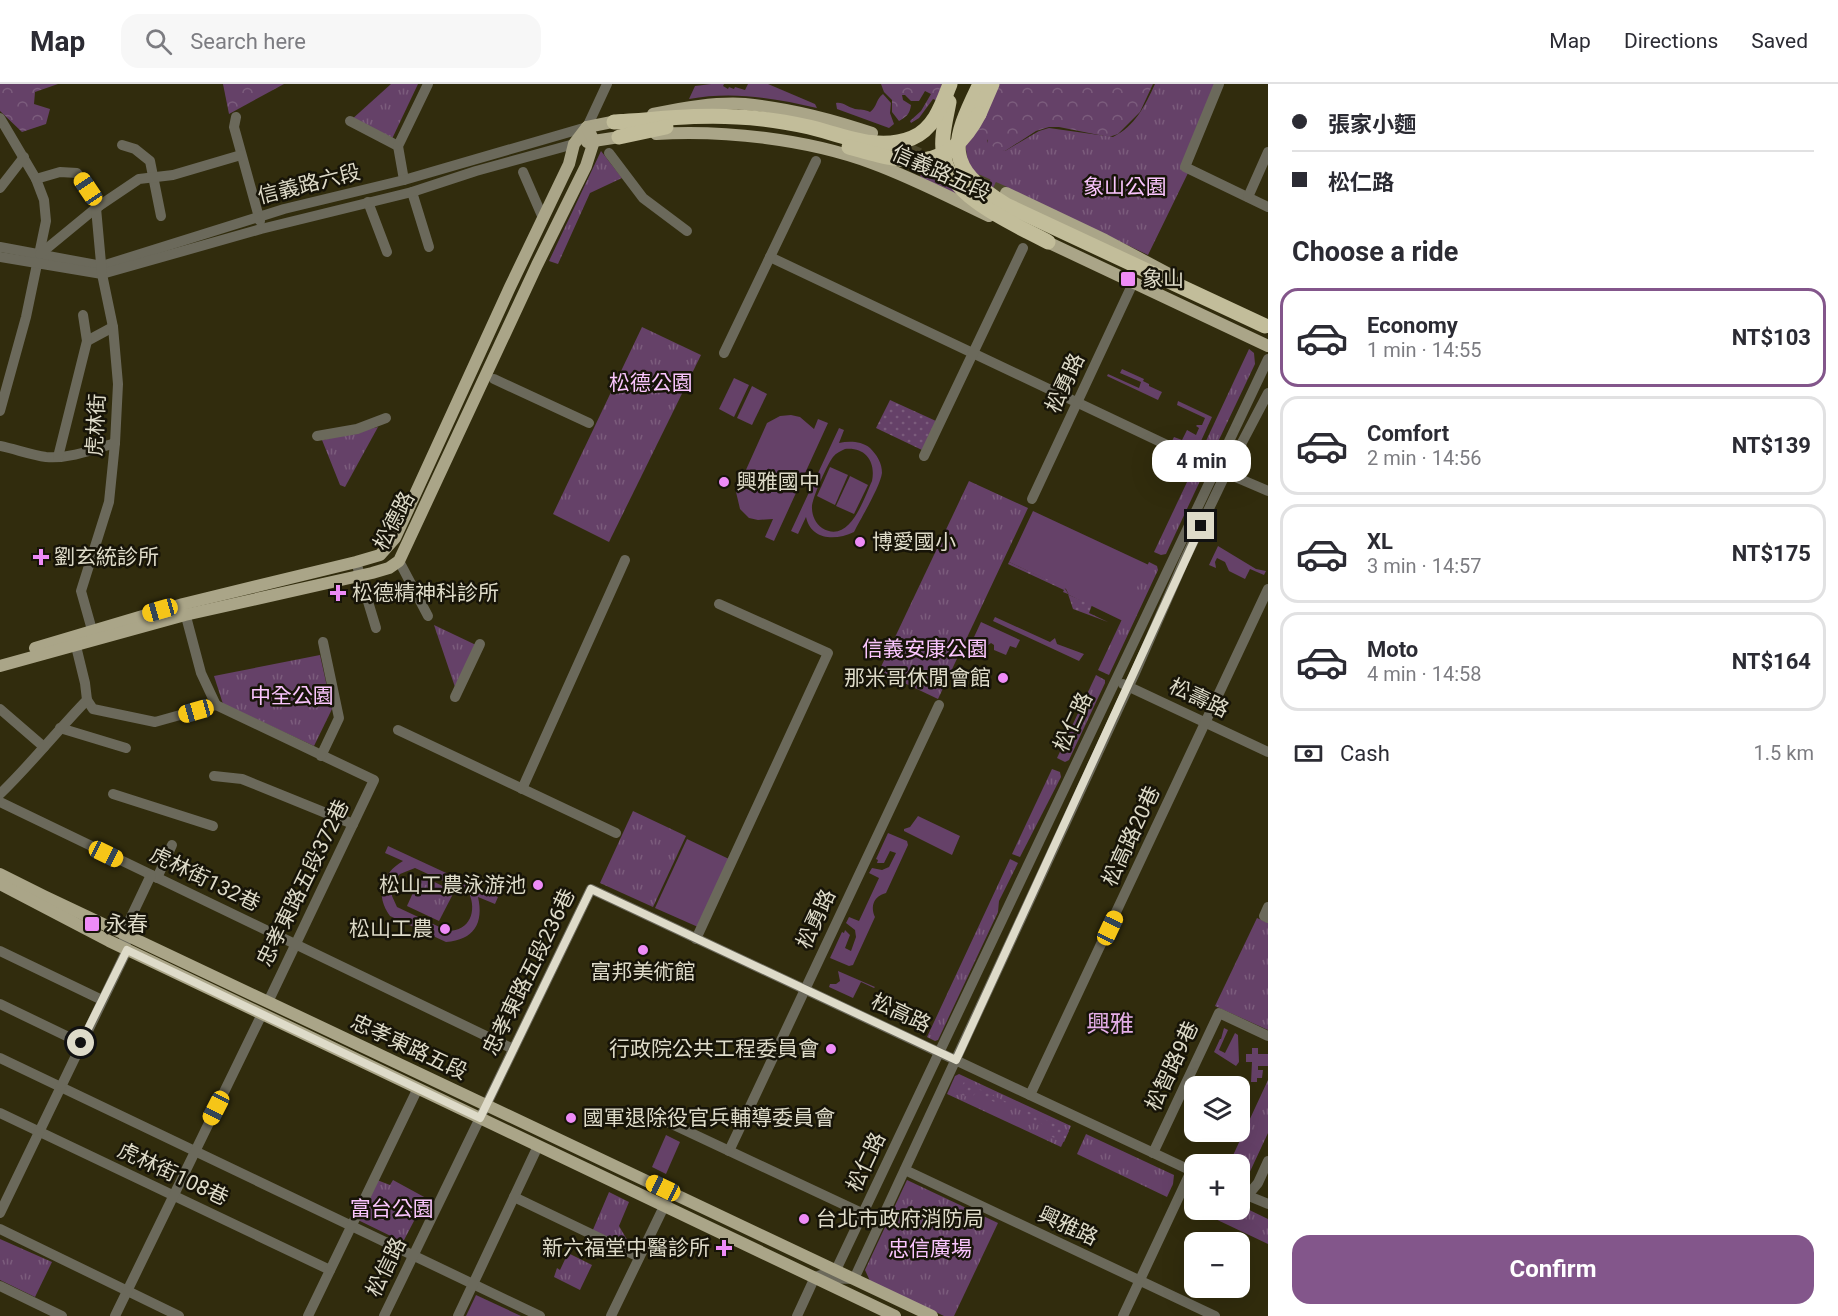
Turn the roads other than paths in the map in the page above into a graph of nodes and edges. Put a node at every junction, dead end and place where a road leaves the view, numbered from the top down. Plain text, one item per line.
1 (428, 84) edge
2 (607, 84) edge
3 (952, 84) edge
4 (980, 84) edge
5 (992, 84) edge
6 (1219, 84) edge
7 (236, 117) dead end
8 (0, 118) edge
9 (350, 121) dead end
10 (614, 122) junction
11 (587, 127) junction
12 (872, 133) dead end
13 (619, 136) junction
14 (594, 141) junction
15 (574, 144) junction
16 (122, 145) dead end
17 (398, 146) junction
18 (1268, 152) edge
19 (609, 153) dead end
20 (242, 154) junction
21 (24, 157) junction
22 (816, 161) dead end
23 (524, 172) dead end
24 (36, 179) junction
25 (154, 179) junction
26 (404, 180) junction
27 (0, 188) edge
28 (412, 192) junction
29 (1006, 193) tunnel mouth
30 (1248, 197) junction
31 (368, 202) junction
32 (97, 207) junction
33 (1268, 207) edge
34 (161, 216) dead end
35 (259, 216) junction
36 (543, 218) junction
37 (261, 229) junction
38 (687, 231) dead end
39 (1048, 242) junction
40 (0, 247) edge
41 (429, 248) dead end
42 (1023, 248) dead end
43 (387, 252) dead end
44 (0, 257) edge
45 (770, 257) junction
46 (38, 259) junction
47 (102, 270) junction
48 (1133, 283) junction
49 (83, 315) dead end
50 (113, 327) junction
51 (1266, 327) edge
52 (87, 341) junction
53 (1268, 346) edge
54 (724, 353) dead end
55 (972, 353) junction
56 (1268, 359) edge
57 (494, 379) dead end
58 (1268, 393) edge
59 (1077, 402) junction
60 (0, 411) edge
61 (386, 418) dead end
62 (589, 423) dead end
63 (317, 436) dead end
64 (115, 443) junction
65 (0, 446) edge
66 (924, 456) dead end
67 (58, 457) junction
68 (1205, 463) dead end
69 (1226, 473) junction
70 (1268, 491) edge
71 (1032, 499) dead end
72 (625, 560) dead end
73 (399, 561) junction
74 (356, 562) junction
75 (360, 575) junction
76 (1268, 589) edge
77 (719, 604) dead end
78 (184, 609) junction
79 (428, 616) dead end
80 (376, 628) dead end
81 (94, 635) junction
82 (75, 641) junction
83 (323, 642) dead end
84 (480, 644) dead end
85 (0, 658) edge
86 (0, 666) edge
87 (1114, 680) junction
88 (1128, 687) junction
89 (455, 697) dead end
90 (87, 700) junction
91 (216, 705) junction
92 (939, 705) dead end
93 (0, 709) edge
94 (1205, 723) junction
95 (60, 728) junction
96 (398, 730) dead end
97 (44, 747) junction
98 (126, 748) dead end
99 (1268, 752) edge
100 (321, 756) junction
101 (214, 776) dead end
102 (522, 789) junction
103 (0, 794) edge
104 (113, 794) dead end
105 (0, 802) edge
106 (353, 824) junction
107 (213, 826) dead end
108 (616, 833) dead end
109 (172, 845) dead end
110 (0, 874) edge
111 (154, 876) junction
112 (0, 884) edge
113 (591, 889) joint
114 (1268, 907) edge
115 (1268, 918) edge
116 (123, 934) junction
117 (696, 939) junction
118 (295, 944) junction
119 (127, 950) junction
120 (0, 951) edge
121 (805, 990) junction
122 (102, 1000) junction
123 (268, 1002) junction
124 (0, 1004) edge
125 (262, 1014) junction
126 (1268, 1036) edge
127 (81, 1043) junction
128 (513, 1049) junction
129 (939, 1052) junction
130 (0, 1058) edge
131 (956, 1060) junction
132 (60, 1087) junction
133 (418, 1088) junction
134 (1030, 1095) junction
135 (486, 1105) junction
136 (0, 1113) edge
137 (480, 1118) junction
138 (659, 1118) dead end
139 (39, 1132) junction
140 (538, 1146) junction
141 (194, 1151) junction
142 (729, 1151) junction
143 (1153, 1153) junction
144 (1268, 1161) edge
145 (1184, 1167) edge
146 (905, 1170) junction
147 (1250, 1189) edge
148 (1184, 1190) edge
149 (671, 1192) junction
150 (173, 1196) junction
151 (1250, 1196) edge
152 (514, 1197) junction
153 (1268, 1204) edge
154 (664, 1205) junction
155 (0, 1214) edge
156 (863, 1214) junction
157 (881, 1222) junction
158 (351, 1226) junction
159 (0, 1229) edge
160 (413, 1256) junction
161 (639, 1258) junction
162 (330, 1270) junction
163 (836, 1270) junction
164 (815, 1277) junction
165 (854, 1279) junction
166 (1140, 1281) junction
167 (473, 1284) junction
168 (0, 1286) edge
169 (128, 1291) junction
170 (62, 1316) edge
171 (115, 1316) edge
172 (179, 1316) edge
173 (308, 1316) edge
174 (384, 1316) edge
175 (458, 1316) edge
176 (540, 1316) edge
177 (611, 1316) edge
178 (797, 1316) edge
179 (895, 1316) edge
180 (932, 1316) edge
181 (1123, 1316) edge
182 (1215, 1316) edge

1 - 17 street
2 - 11 street, 松德路
3 - 10 highway
3 - 39 highway
4 - 51 highway
5 - 13 highway, bridge
6 - 30 street
7 - 20 street
8 - 21 street
9 - 17 street
10 - 11 main road, 信義路五段
10 - 12 main road, 信義路五段
11 - 14 main road
11 - 15 main road, 松德路
11 - 26 street, 信義路六段
13 - 14 main road, 信義路五段
13 - 39 main road, 信義路五段
14 - 15 main road, 信義路五段
14 - 73 main road, 松德路
15 - 28 street, 信義路六段
15 - 36 main road, 松德路
16 - 25 street
17 - 26 street
18 - 30 street
19 - 38 street
20 - 25 street
20 - 35 street
21 - 24 street
21 - 27 street
22 - 45 street
23 - 36 street
24 - 32 street
24 - 46 street
25 - 32 street
25 - 34 street
26 - 35 street, 信義路六段
28 - 31 street, 信義路六段
28 - 41 street
29 - 51 main road, 信義路五段
30 - 33 street
31 - 37 street, 信義路六段
31 - 43 street
32 - 46 street
32 - 47 street, 虎林街
35 - 37 street
35 - 47 street, 信義路六段
36 - 74 main road, 松德路
37 - 47 street, 信義路六段
39 - 48 main road, 信義路五段
40 - 46 street
42 - 55 street
44 - 46 street
45 - 54 street
45 - 55 street
46 - 47 street, 信義路六段
46 - 60 street
47 - 50 street, 虎林街
48 - 53 main road, 信義路五段
48 - 59 street, 松勇路
49 - 52 street
50 - 52 street
50 - 64 street, 虎林街
52 - 67 street
55 - 59 street
55 - 66 street
56 - 87 street, 松仁路
57 - 62 street
58 - 69 street, 松仁路
59 - 68 street
59 - 71 street, 松勇路
61 - 63 street
64 - 67 street
64 - 81 street, 虎林街
65 - 67 street
69 - 70 street
69 - 88 street, 松仁路
72 - 102 street
73 - 75 main road, 松德路
73 - 79 street
74 - 75 street
74 - 78 main road, 松德路
75 - 78 main road, 松德路
75 - 80 street
76 - 94 street, 松高路20巷
77 - 117 street
78 - 81 main road, 松德路
78 - 91 street
81 - 82 main road, 松德路
82 - 85 main road, 松德路
82 - 86 main road, 松德路
82 - 90 street
83 - 100 street
84 - 89 street
87 - 88 street, 松壽路
87 - 129 street, 松仁路
88 - 94 street, 松壽路
88 - 131 street, 松仁路
90 - 91 street
90 - 95 street
91 - 100 street
92 - 121 street, 松勇路
93 - 97 street
94 - 99 street, 松壽路
94 - 134 street, 松高路20巷
95 - 97 street
95 - 98 street
96 - 102 street
97 - 103 street
100 - 106 street, 忠孝東路五段372巷
101 - 106 street
102 - 108 street
104 - 107 street
105 - 111 street, 虎林街132巷
106 - 118 street, 忠孝東路五段372巷
109 - 111 street
110 - 116 main road, 忠孝東路五段
111 - 116 street
111 - 118 street, 虎林街132巷
112 - 119 main road, 忠孝東路五段
113 - 117 street, 松高路
113 - 128 street, 忠孝東路五段236巷
114 - 115 street
116 - 119 street
116 - 123 main road, 忠孝東路五段
117 - 121 street, 松高路
118 - 123 street, 忠孝東路五段372巷
118 - 128 street, 虎林街132巷
119 - 122 street
119 - 125 main road, 忠孝東路五段
120 - 122 street
121 - 129 street, 松高路
121 - 142 street, 松勇路
122 - 127 street
123 - 125 main road
123 - 135 main road, 忠孝東路五段
124 - 127 street
125 - 133 main road, 忠孝東路五段
125 - 141 street
126 - 143 street, 松智路9巷
127 - 132 street
128 - 135 street, 忠孝東路五段236巷
129 - 131 street, 松高路
129 - 156 street, 松仁路
130 - 132 street
131 - 134 street, 松高路
131 - 146 street, 松仁路
132 - 139 street
132 - 141 street
133 - 137 main road, 忠孝東路五段
133 - 158 street
134 - 143 street, 松高路
135 - 137 street, 松信路
135 - 149 main road, 忠孝東路五段
136 - 139 street, 虎林街108巷
137 - 140 main road, 忠孝東路五段
137 - 160 street, 松信路
138 - 142 street
139 - 150 street, 虎林街108巷
139 - 155 street
140 - 152 street
140 - 154 main road, 忠孝東路五段
141 - 150 street
141 - 158 street
142 - 156 street
143 - 145 street, 松高路
144 - 147 street
146 - 157 street, 松仁路
146 - 166 street, 興雅路
148 - 166 street
149 - 154 street
149 - 163 main road, 忠孝東路五段
150 - 162 street, 虎林街108巷
150 - 169 street
151 - 153 street
152 - 161 street
152 - 167 street
154 - 161 street
154 - 164 main road, 忠孝東路五段
156 - 157 street
156 - 163 street, 松仁路
157 - 165 street, 松仁路
158 - 160 street
158 - 162 street
159 - 169 street
160 - 167 street
160 - 174 street, 松信路
161 - 177 street
162 - 173 street
163 - 164 street
163 - 165 main road, 忠孝東路五段
164 - 165 street
164 - 178 street
164 - 179 main road, 忠孝東路五段
165 - 180 main road, 忠孝東路五段
166 - 181 street
166 - 182 street, 興雅路
167 - 175 street
167 - 176 street
168 - 170 street
169 - 171 street
169 - 172 street

